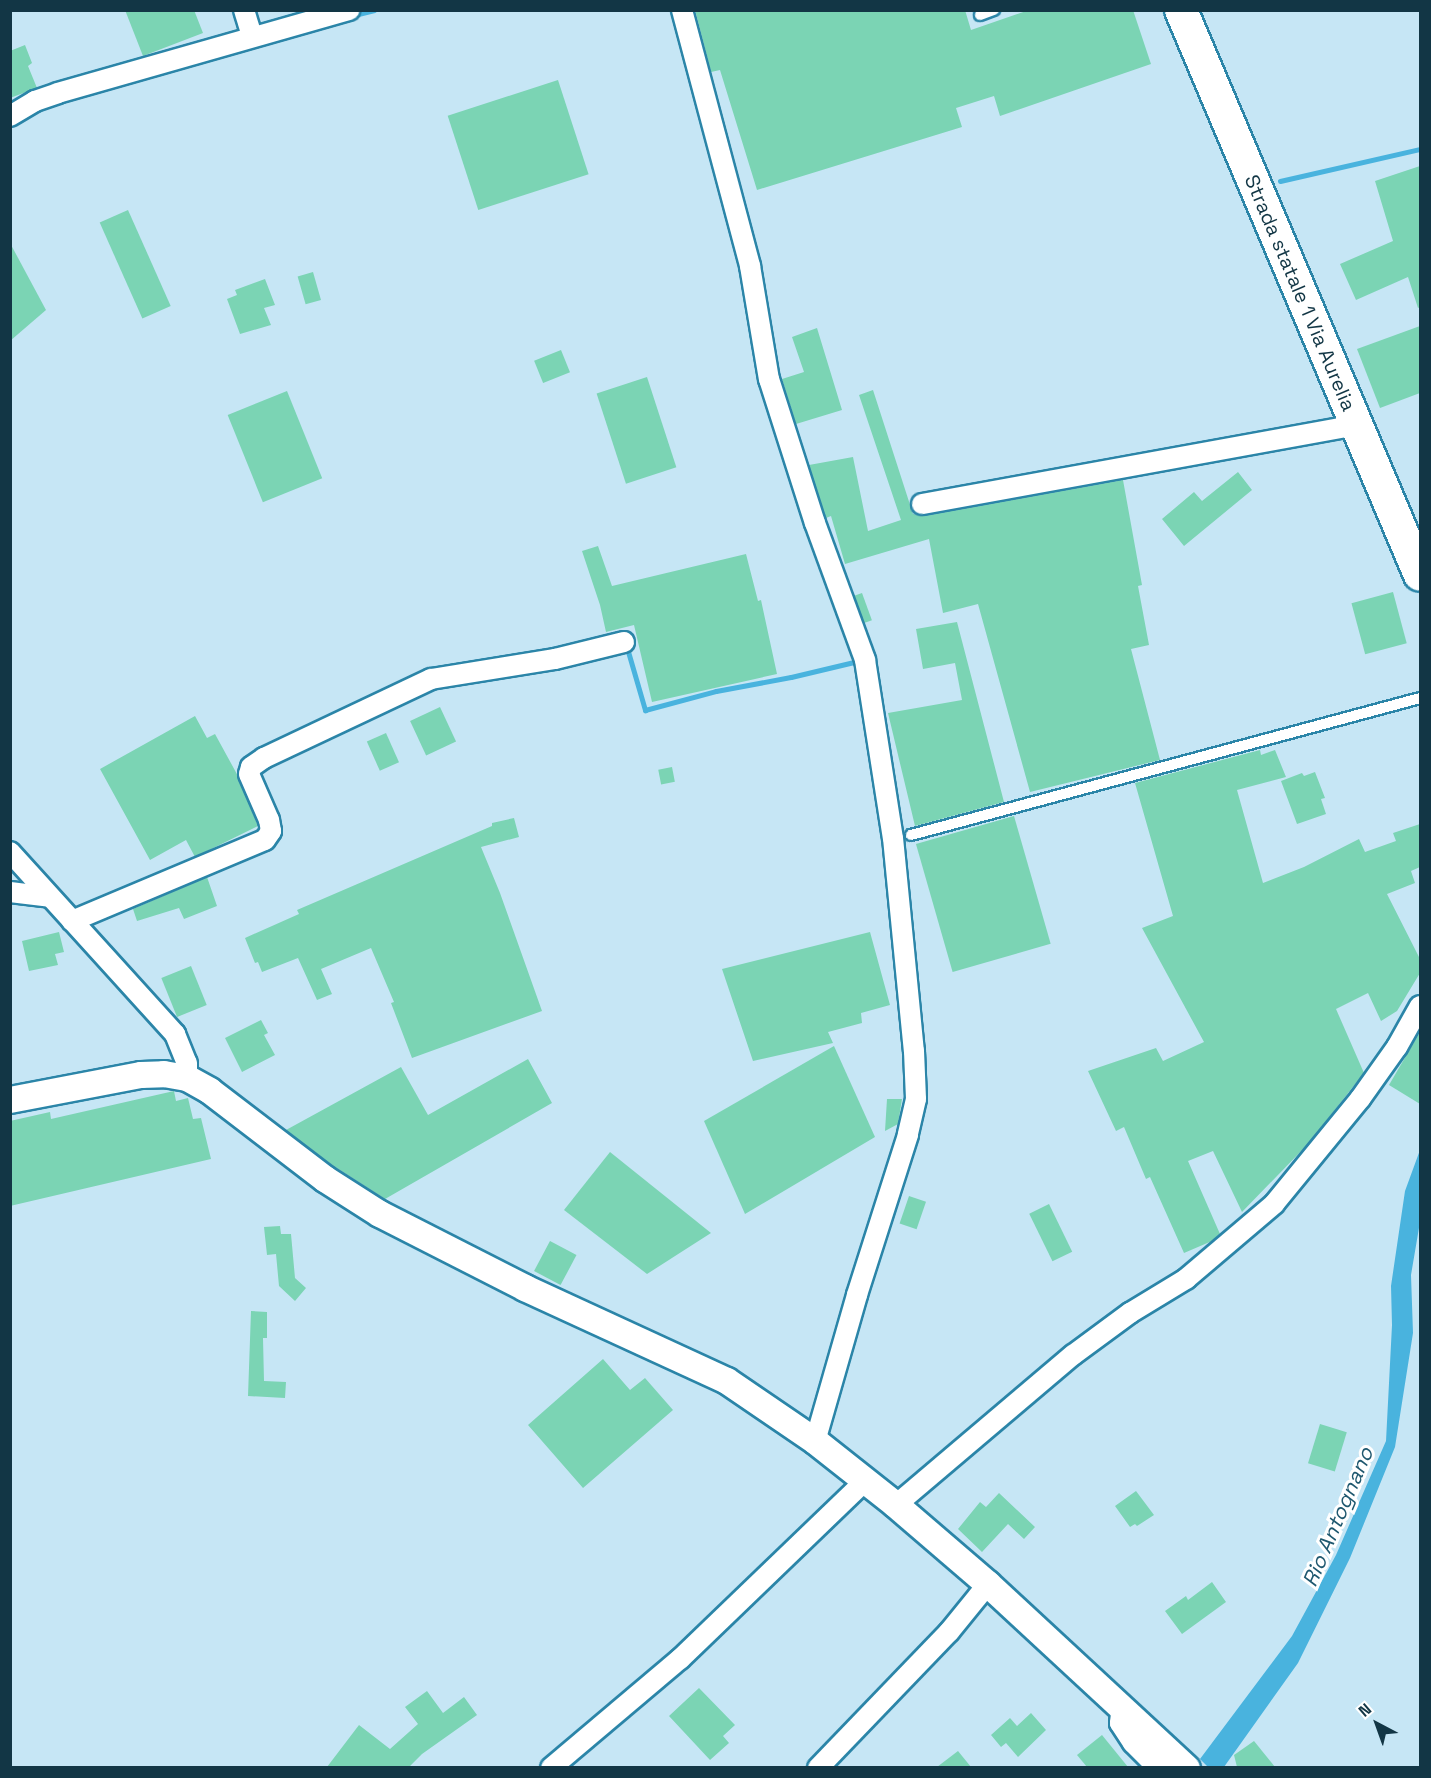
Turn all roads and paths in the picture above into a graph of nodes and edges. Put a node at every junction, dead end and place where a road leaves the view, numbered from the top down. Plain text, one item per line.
1 (244, 10) edge
2 (349, 10) edge
3 (682, 10) edge
4 (994, 10) edge
5 (1181, 10) edge
6 (980, 15) dead end
7 (252, 36) junction
8 (10, 116) edge
9 (1356, 425) junction
10 (922, 504) dead end
11 (1420, 575) edge
12 (624, 642) dead end
13 (1420, 698) edge
14 (911, 835) dead end
15 (10, 852) edge
16 (10, 892) edge
17 (50, 897) junction
18 (72, 921) junction
19 (1420, 1006) edge
20 (187, 1078) junction
21 (10, 1100) edge
22 (815, 1441) junction
23 (866, 1480) junction
24 (896, 1504) junction
25 (988, 1584) junction
26 (1162, 1758) edge
27 (551, 1767) edge
28 (818, 1767) edge
29 (1187, 1767) edge

1 - 7 street
2 - 7 street
3 - 22 street
4 - 6 lane
5 - 9 main road, Strada statale 1 Via Aurelia
7 - 8 street
9 - 10 street
9 - 11 main road, Strada statale 1 Via Aurelia
12 - 18 street
13 - 14 lane
15 - 17 street
16 - 17 street
17 - 18 street
18 - 20 street
19 - 24 street
20 - 21 street
20 - 22 street
22 - 23 street
23 - 24 street
23 - 27 street
24 - 25 street
25 - 26 street
25 - 28 street
26 - 29 street

